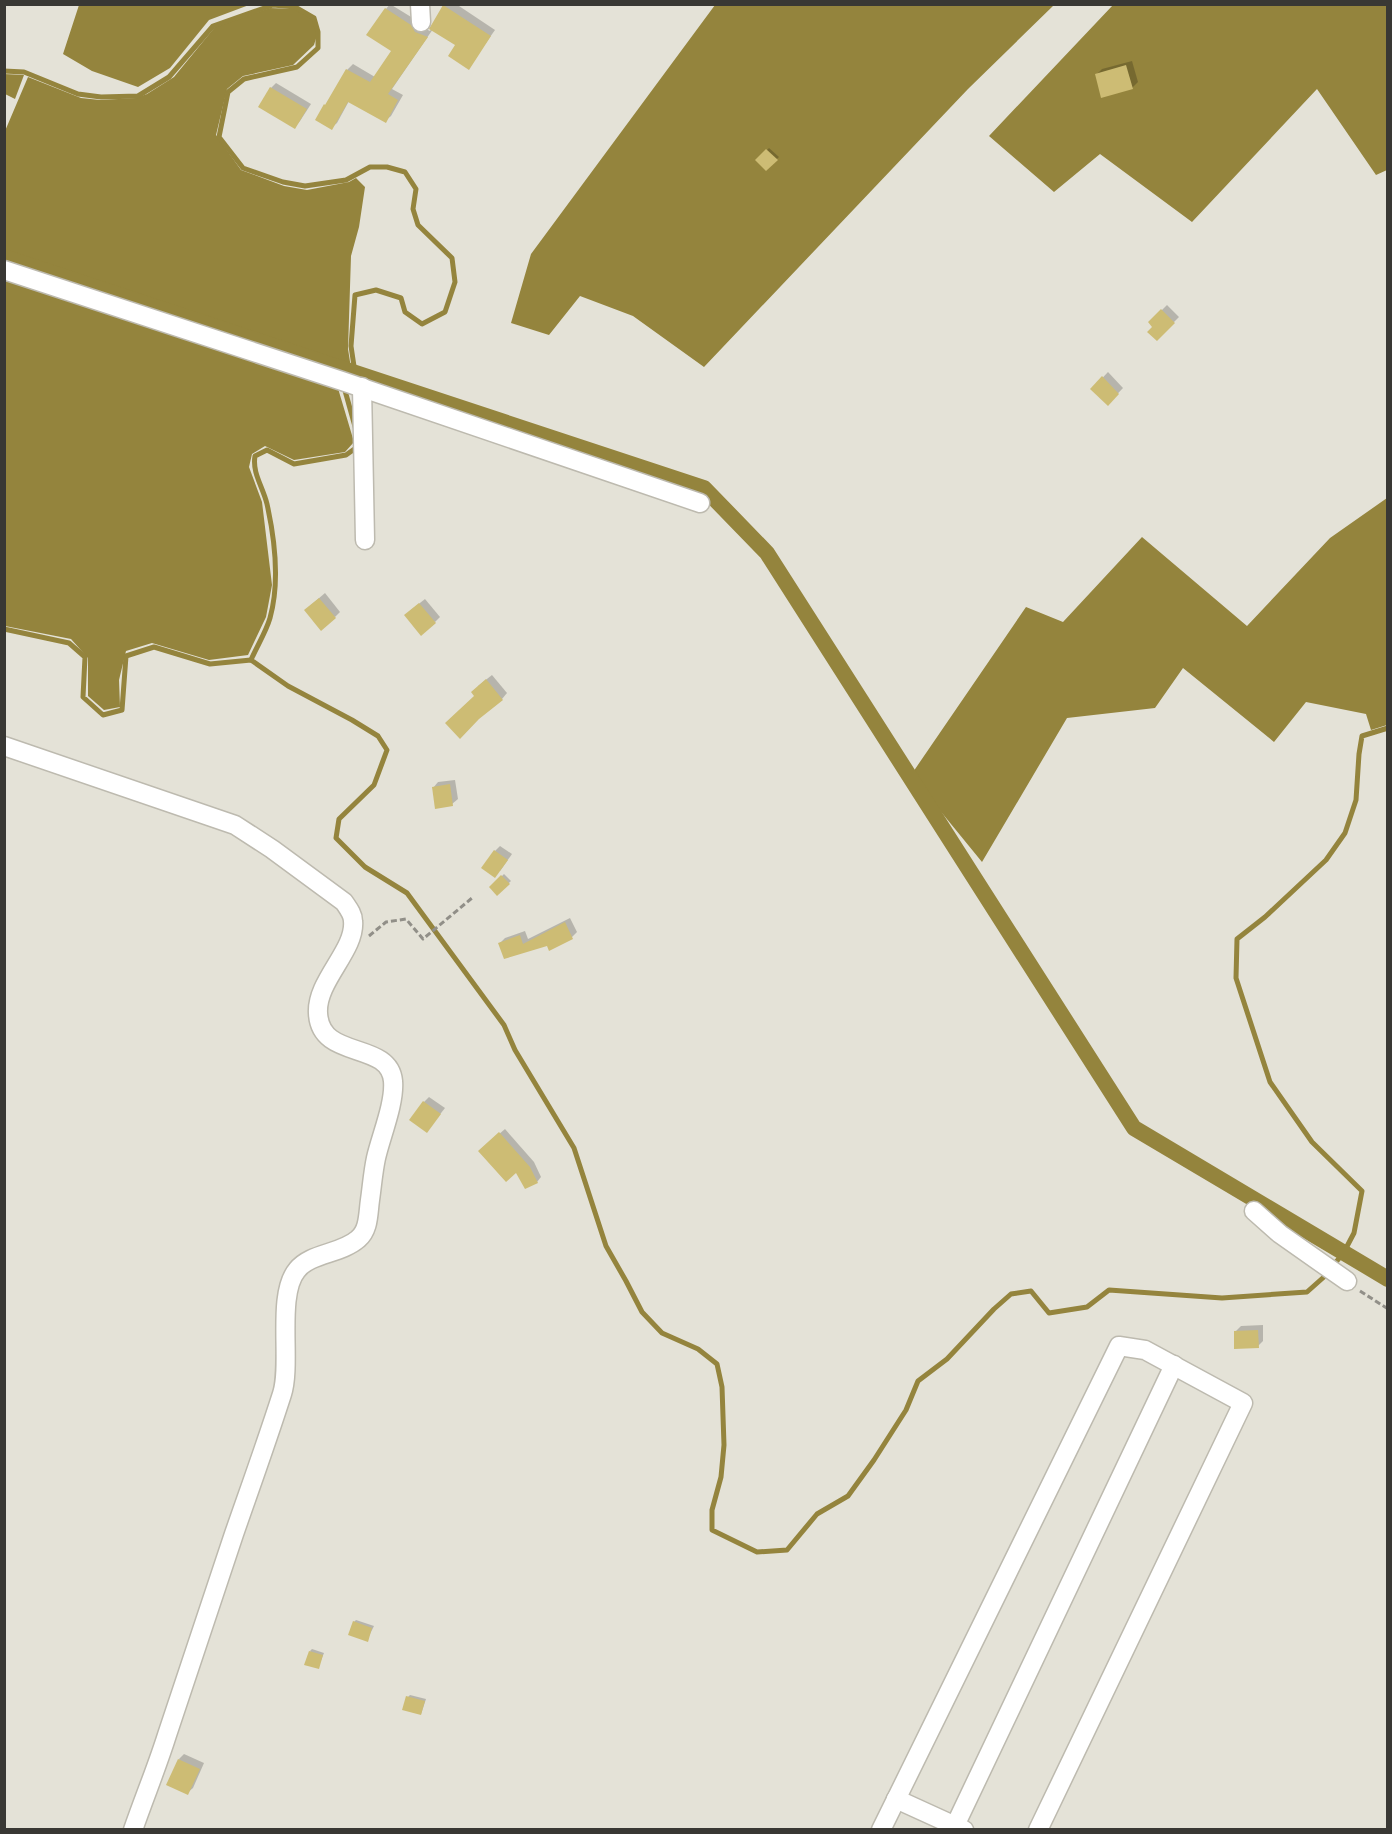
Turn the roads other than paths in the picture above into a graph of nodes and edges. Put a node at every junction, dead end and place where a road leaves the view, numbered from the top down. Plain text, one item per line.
1 (4, 270) edge
2 (351, 384) junction
3 (700, 503) dead end
4 (365, 540) dead end
5 (4, 746) edge
6 (1254, 1211) dead end
7 (1347, 1281) road end
8 (1174, 1365) junction
9 (896, 1799) junction
10 (957, 1828) edge
11 (133, 1830) edge
12 (881, 1830) edge
13 (1038, 1830) edge

1 - 2 street
2 - 3 street
2 - 4 street
5 - 11 street
6 - 7 street
8 - 9 street
8 - 10 street
8 - 13 street
9 - 10 street
9 - 12 street

